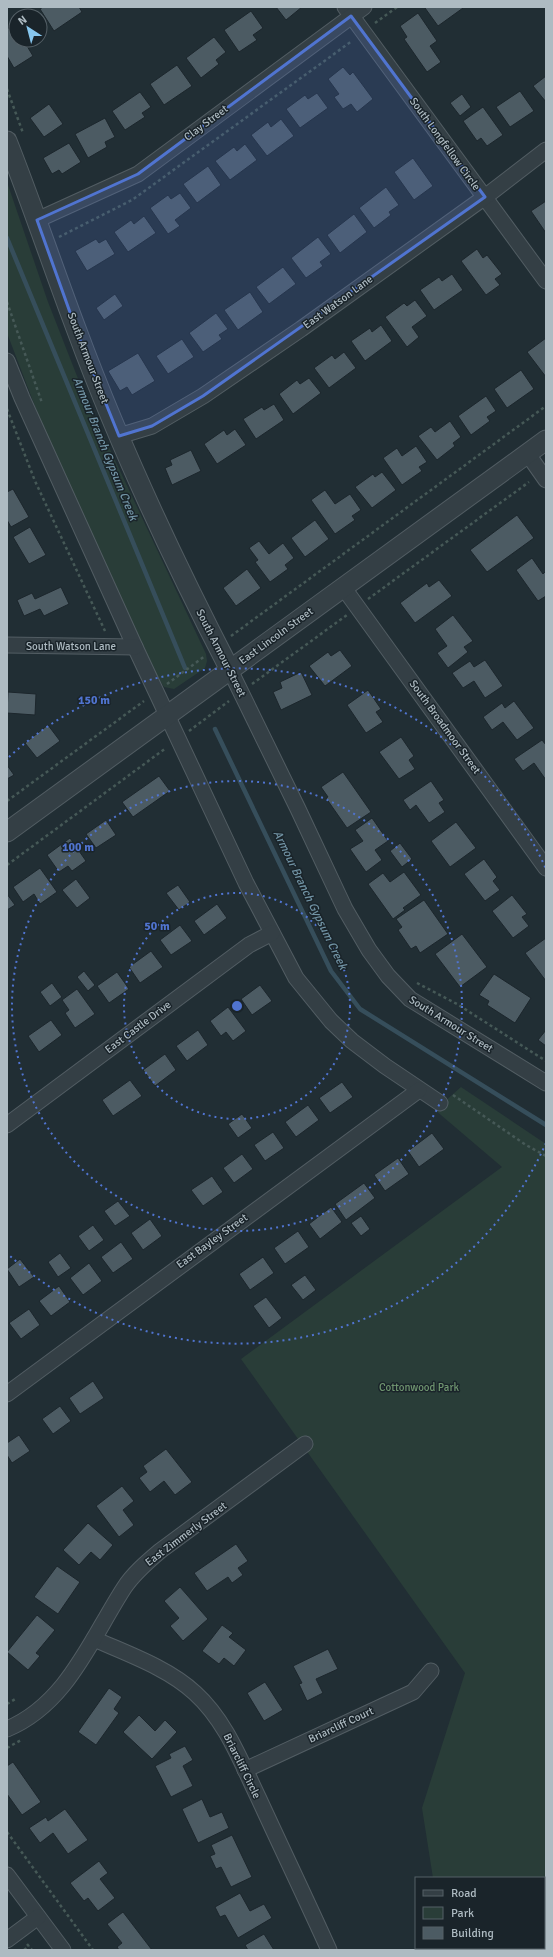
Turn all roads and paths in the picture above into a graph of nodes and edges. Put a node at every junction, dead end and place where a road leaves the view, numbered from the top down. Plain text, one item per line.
1 (364, 7) edge
2 (397, 7) edge
3 (348, 12) edge
4 (363, 32) junction
5 (7, 89) edge
6 (15, 139) edge
7 (546, 150) edge
8 (485, 197) junction
9 (37, 220) junction
10 (60, 244) dead end
11 (546, 281) edge
12 (7, 360) edge
13 (546, 406) edge
14 (7, 409) edge
15 (119, 436) junction
16 (546, 440) edge
17 (527, 454) junction
18 (544, 477) edge
19 (343, 587) junction
20 (358, 607) junction
21 (228, 629) dead end
22 (105, 631) dead end
23 (225, 641) junction
24 (7, 645) edge
25 (135, 647) junction
26 (236, 666) junction
27 (249, 689) junction
28 (156, 692) junction
29 (168, 715) junction
30 (178, 739) junction
31 (7, 801) edge
32 (7, 832) edge
33 (7, 865) edge
34 (546, 868) edge
35 (272, 933) junction
36 (416, 982) dead end
37 (546, 1062) edge
38 (546, 1083) edge
39 (419, 1090) junction
40 (440, 1103) joint
41 (7, 1125) edge
42 (546, 1156) edge
43 (7, 1394) edge
44 (305, 1444) dead end
45 (94, 1639) junction
46 (431, 1671) dead end
47 (18, 1698) dead end
48 (7, 1704) edge
49 (7, 1729) edge
50 (245, 1770) junction
51 (7, 1832) edge
52 (7, 1875) edge
53 (38, 1917) junction
54 (7, 1940) edge
55 (30, 1946) dead end
56 (24, 1950) edge
57 (63, 1950) edge
58 (93, 1950) edge
59 (329, 1950) edge

1 - 3 street, Clay Street
2 - 4 path
3 - 4 street, South Longfellow Circle
3 - 9 street, Clay Street
4 - 8 street, South Longfellow Circle
4 - 10 path
5 - 6 path
6 - 9 street, South Armour Street
7 - 8 street, East Watson Lane
8 - 11 street, South Longfellow Circle
8 - 15 street, East Watson Lane
9 - 15 street, South Armour Street
12 - 25 street
13 - 23 path
14 - 22 path
15 - 23 street, South Armour Street
16 - 17 street, East Lincoln Street
17 - 18 street
17 - 19 street, East Lincoln Street
18 - 20 path
19 - 20 street, South Broadmoor Street
19 - 26 street, East Lincoln Street
20 - 27 path
20 - 34 street, South Broadmoor Street
21 - 23 path
23 - 26 street, South Armour Street
23 - 26 path
23 - 28 path
24 - 25 street, South Watson Lane
25 - 28 street
26 - 27 street, South Armour Street
26 - 27 path
26 - 29 street, East Lincoln Street
27 - 30 path
27 - 38 street, South Armour Street
28 - 29 street
28 - 31 path
29 - 30 street
29 - 32 street, East Lincoln Street
30 - 33 path
30 - 35 street
35 - 39 street
35 - 41 street, East Castle Drive
36 - 37 path
39 - 40 street
39 - 43 street, East Bayley Street
40 - 42 path
44 - 45 street, East Zimmerly Street
45 - 49 street, East Zimmerly Street
45 - 50 street, Briarcliff Circle
46 - 50 street, Briarcliff Court
47 - 48 path
50 - 59 street, Briarcliff Circle
51 - 58 path
52 - 53 street
53 - 54 street
53 - 57 street
55 - 56 path

